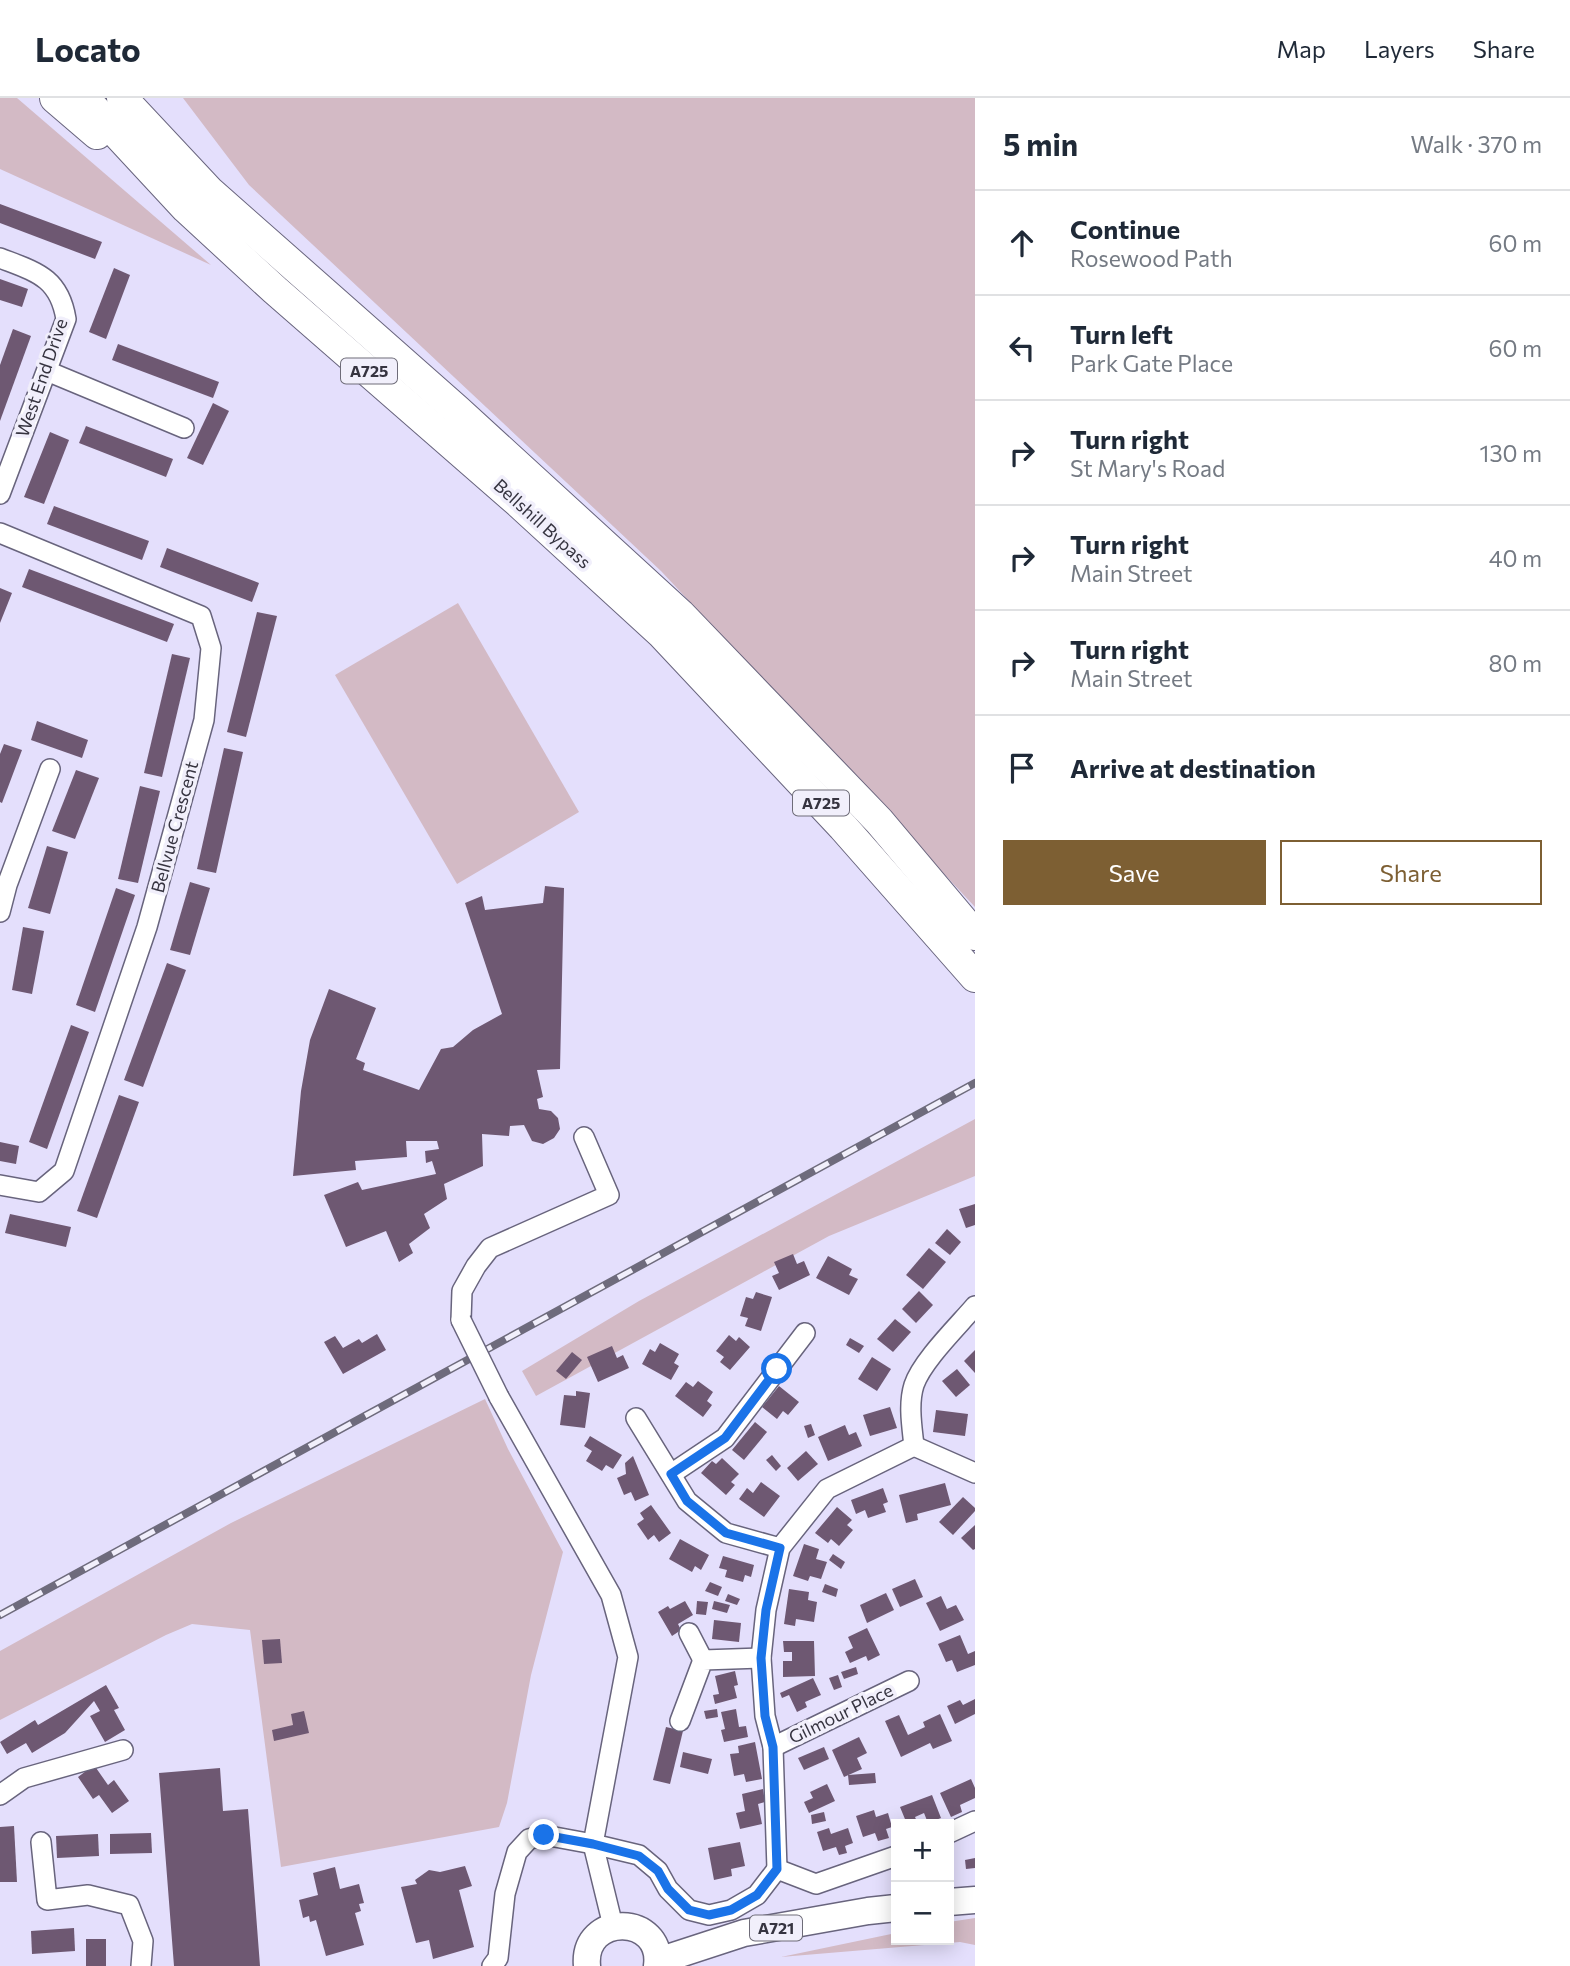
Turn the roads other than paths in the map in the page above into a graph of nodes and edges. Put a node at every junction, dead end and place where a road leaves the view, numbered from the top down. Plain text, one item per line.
1 (55, 98) edge
2 (84, 98) edge
3 (122, 98) edge
4 (186, 208) junction
5 (0, 258) edge
6 (47, 371) junction
7 (184, 428) dead end
8 (0, 494) edge
9 (0, 533) edge
10 (50, 769) dead end
11 (5, 872) edge
12 (0, 912) edge
13 (975, 935) edge
14 (975, 977) edge
15 (584, 1137) dead end
16 (0, 1185) edge
17 (975, 1306) edge
18 (805, 1333) dead end
19 (636, 1418) dead end
20 (914, 1446) junction
21 (975, 1473) edge
22 (671, 1474) junction
23 (780, 1548) junction
24 (689, 1633) dead end
25 (761, 1658) junction
26 (703, 1660) junction
27 (909, 1681) dead end
28 (680, 1721) dead end
29 (773, 1747) junction
30 (123, 1750) dead end
31 (0, 1795) edge
32 (975, 1821) edge
33 (954, 1831) edge
34 (41, 1842) dead end
35 (593, 1844) junction
36 (891, 1858) edge
37 (777, 1869) junction
38 (975, 1900) edge
39 (954, 1902) edge
40 (891, 1909) edge
41 (613, 1926) junction
42 (658, 1963) edge
43 (141, 1966) edge
44 (492, 1966) edge
45 (587, 1966) edge

1 - 4 highway
2 - 4 highway, Bellshill Bypass / A725
3 - 13 highway, Bellshill Bypass / A725
4 - 14 highway, Bellshill Bypass / A725
5 - 6 street, West End Drive
6 - 7 street
6 - 8 street, West End Drive
9 - 16 street, Bellvue Crescent
10 - 11 street
11 - 12 street
15 - 35 street, bridge
17 - 20 street
18 - 22 street
19 - 22 street
20 - 21 street
20 - 23 street
22 - 23 street
23 - 25 street
24 - 26 street
25 - 26 street
25 - 29 street
26 - 28 street
27 - 29 street, Gilmour Place
29 - 37 street
30 - 31 street
32 - 33 street
34 - 43 street
35 - 37 street
35 - 41 street
35 - 44 street
36 - 37 street
38 - 39 main road
40 - 42 main road, A721
41 - 42 main road, A721
41 - 45 main road

